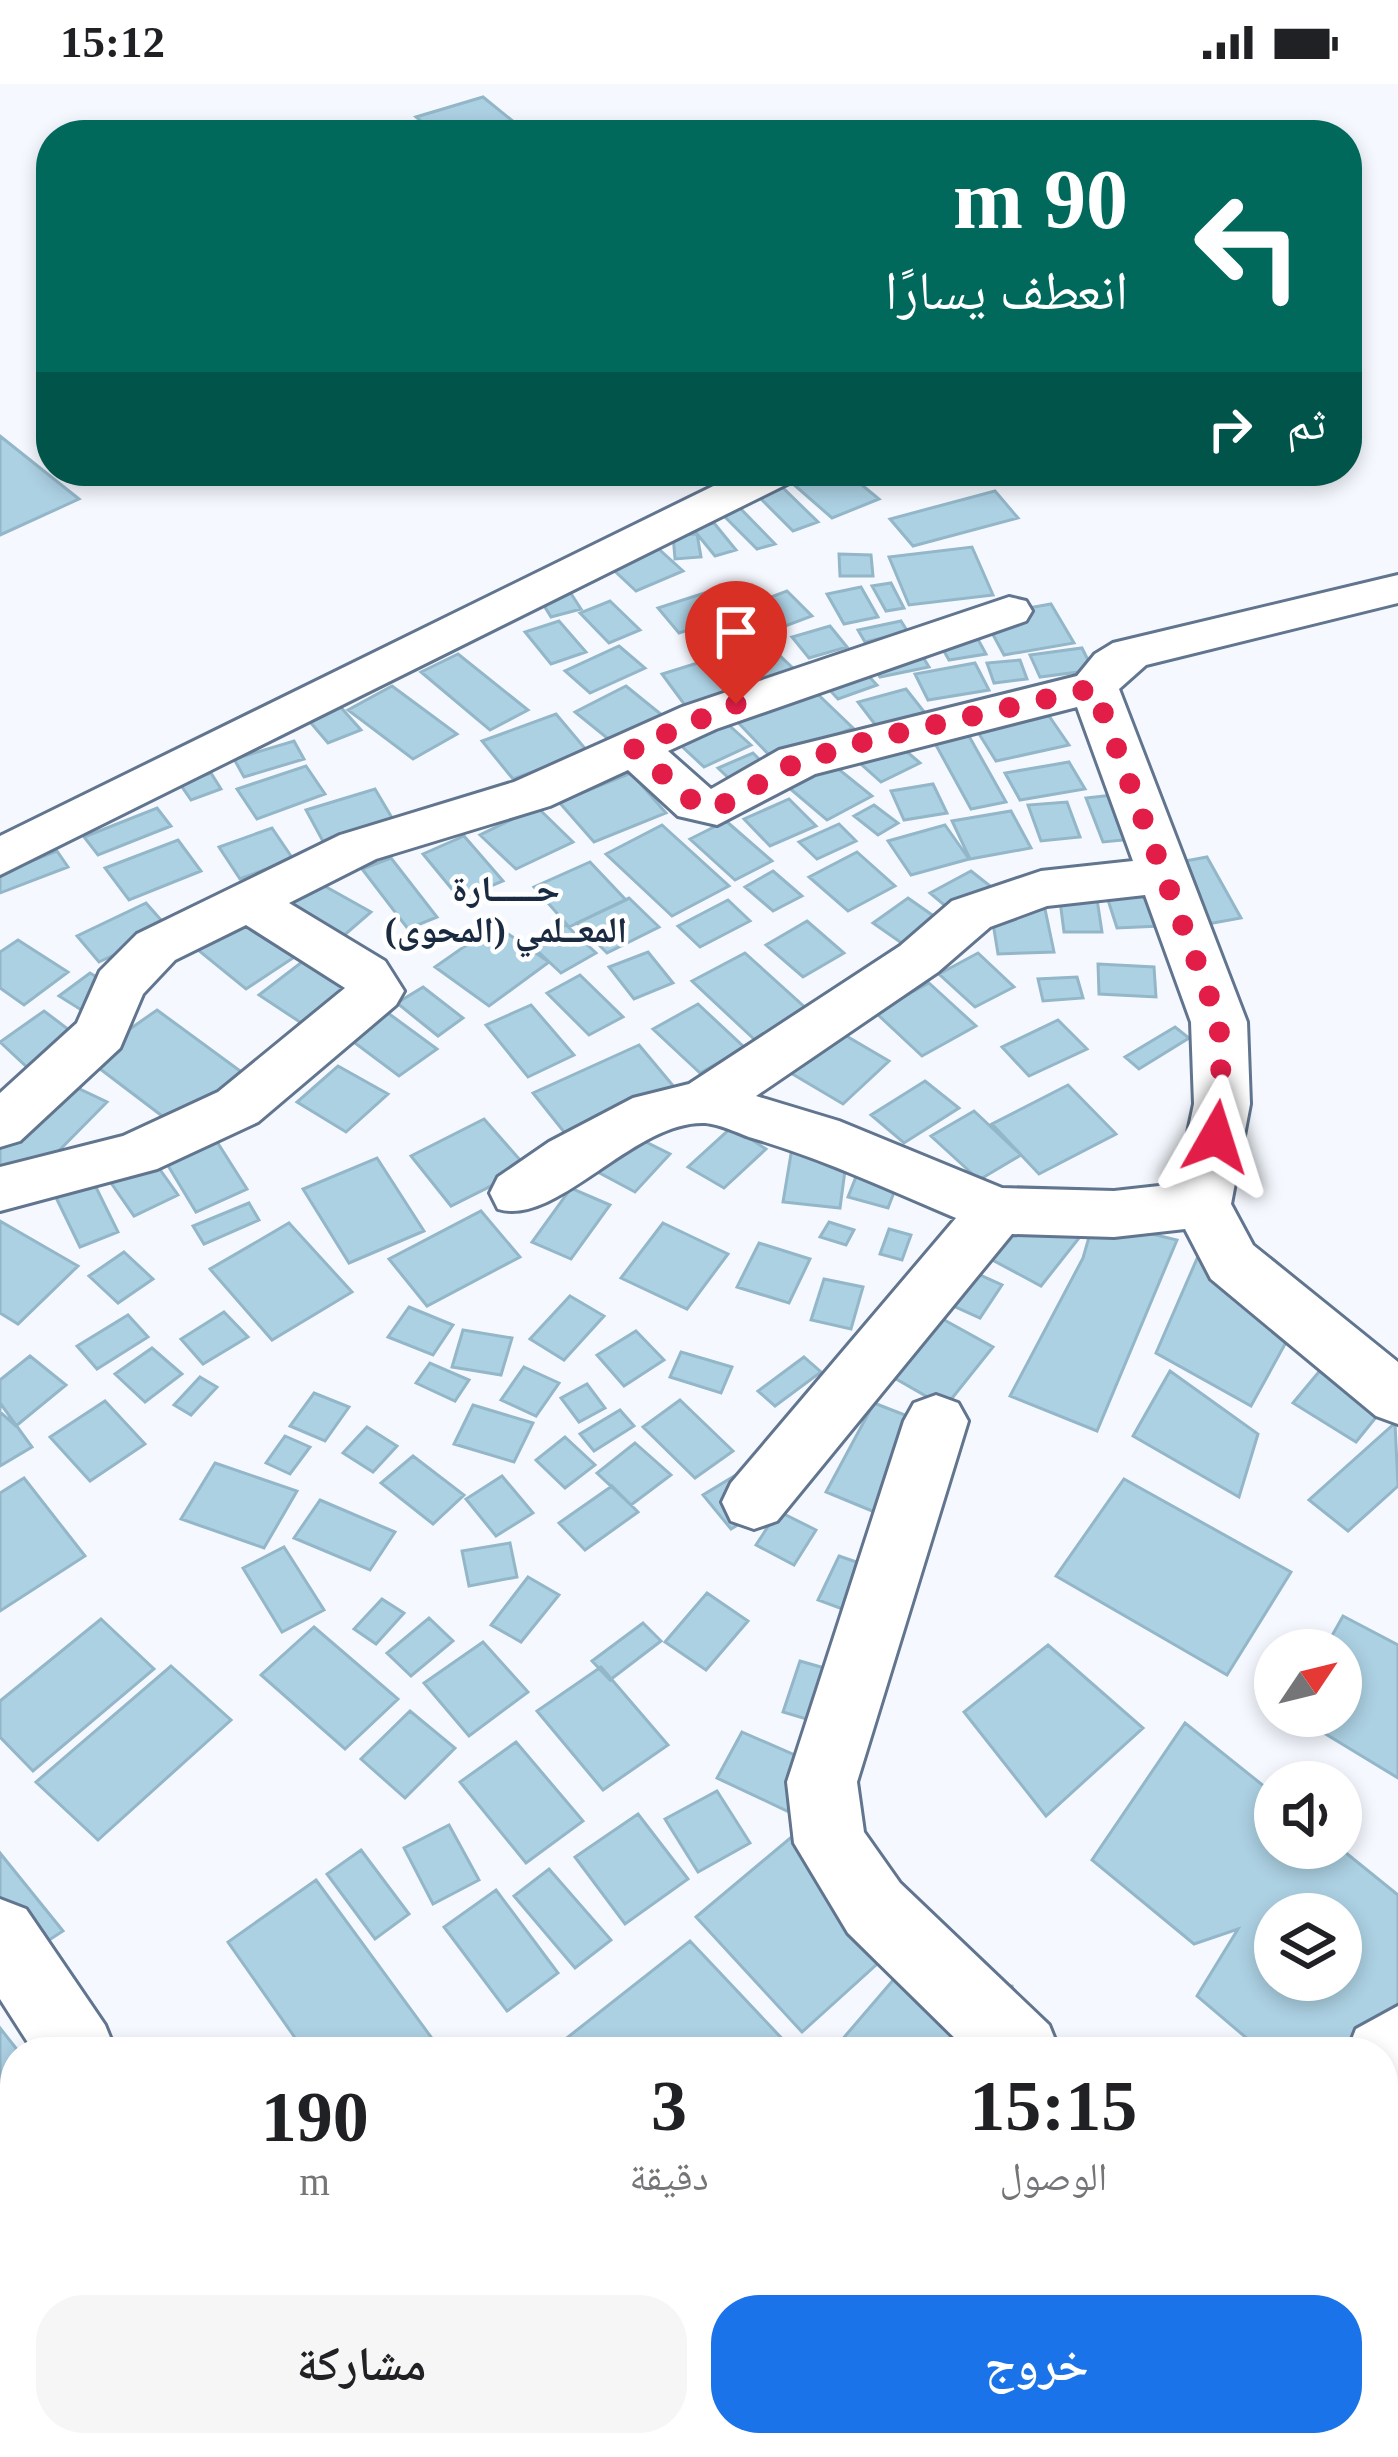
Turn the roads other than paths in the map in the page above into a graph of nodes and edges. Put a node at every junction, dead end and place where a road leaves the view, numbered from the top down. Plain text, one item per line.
1 (748, 486) edge
2 (1398, 589) edge
3 (1009, 611) dead end
4 (1094, 688) junction
5 (633, 748) junction
6 (0, 857) edge
7 (1163, 874) junction
8 (250, 903) junction
9 (705, 1102) junction
10 (0, 1126) edge
11 (0, 1189) edge
12 (519, 1193) dead end
13 (1202, 1204) junction
14 (997, 1211) junction
15 (1398, 1398) edge
16 (936, 1421) dead end
17 (754, 1502) dead end
18 (0, 1934) edge
19 (68, 2037) edge
20 (1007, 2037) edge

1 - 6 street
2 - 4 street
3 - 5 street
4 - 5 street
4 - 7 street
5 - 8 street
7 - 9 street
7 - 13 street
8 - 10 street
8 - 11 street
9 - 12 street
9 - 14 street
13 - 14 street
13 - 15 street
14 - 17 street
16 - 20 street
18 - 19 street

